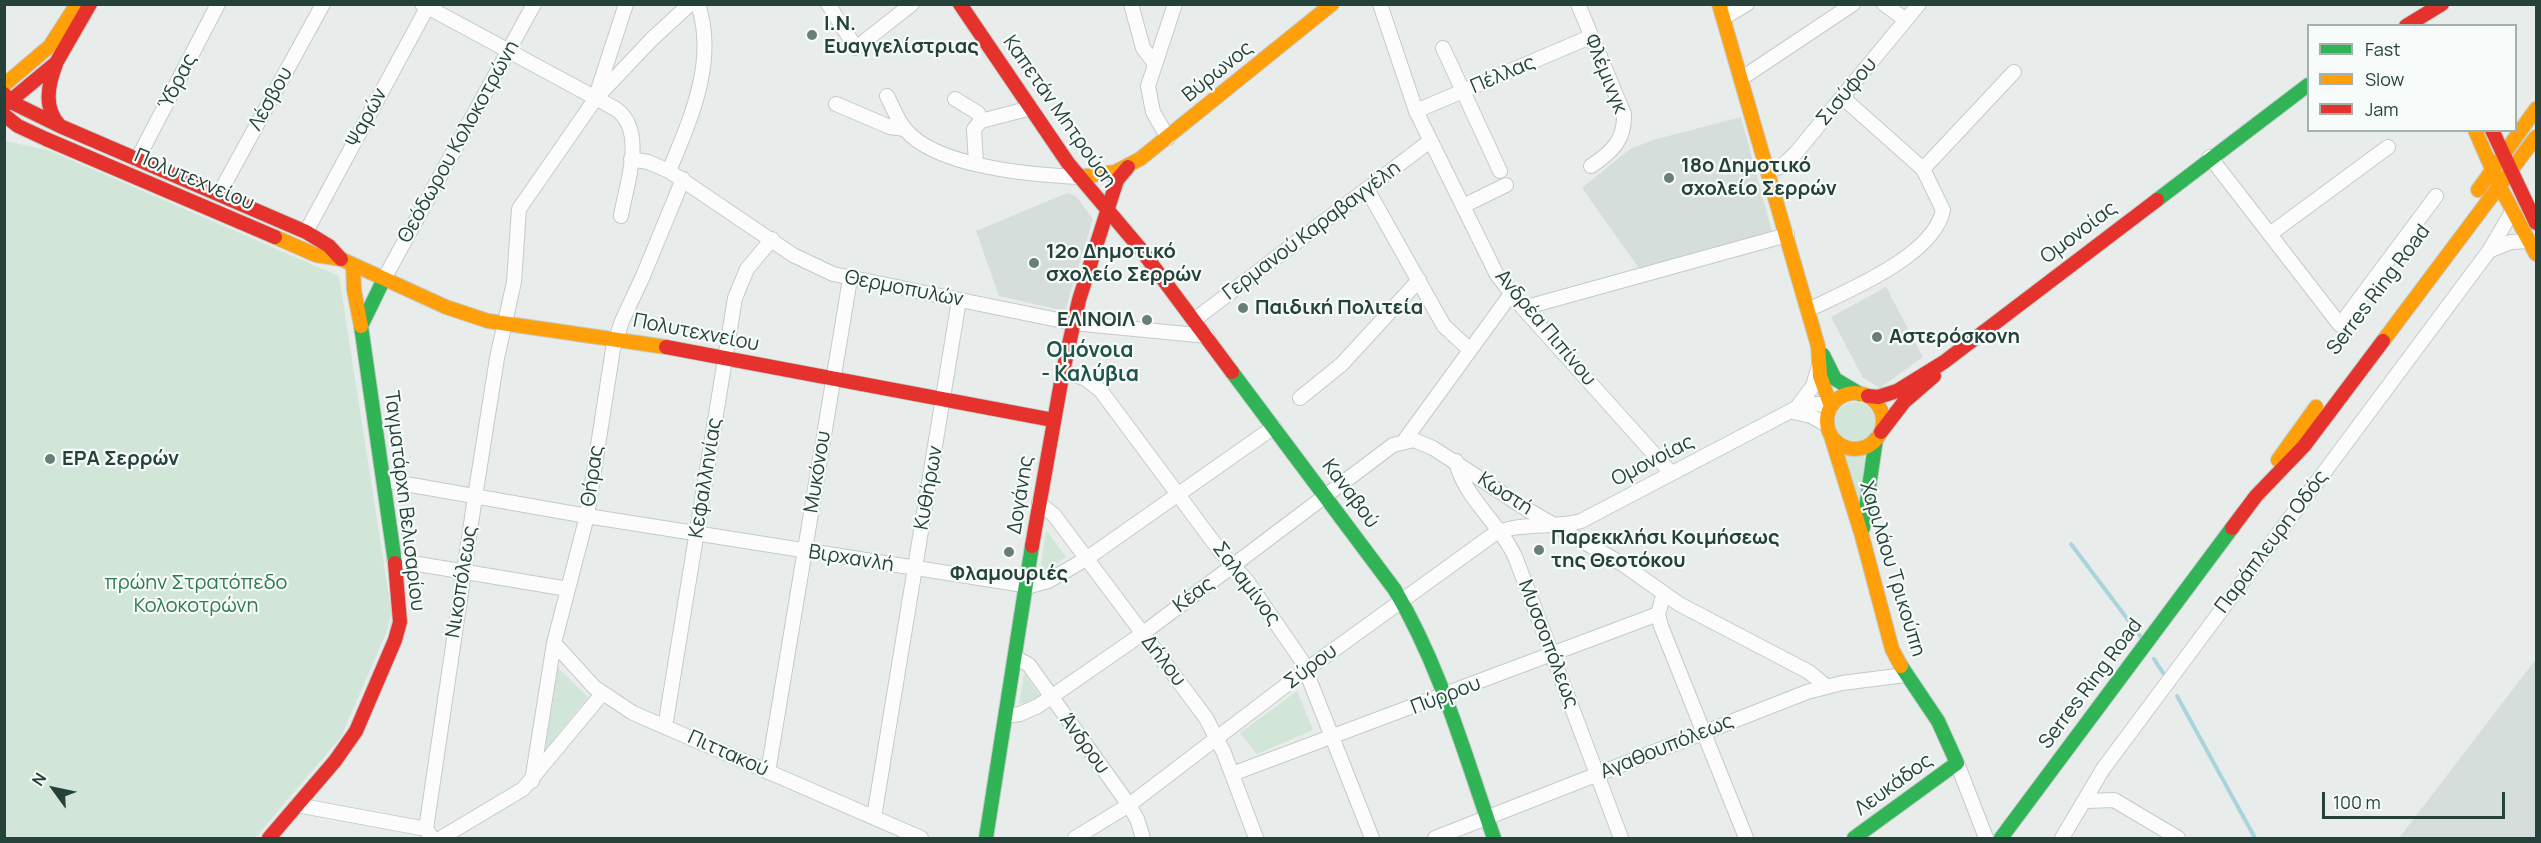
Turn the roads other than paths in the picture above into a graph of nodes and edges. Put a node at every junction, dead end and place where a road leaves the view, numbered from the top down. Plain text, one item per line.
1 (77, 4) edge
2 (90, 4) edge
3 (218, 4) edge
4 (323, 4) edge
5 (534, 4) edge
6 (626, 4) edge
7 (690, 4) edge
8 (698, 4) edge
9 (828, 4) edge
10 (912, 4) edge
11 (960, 4) edge
12 (1131, 4) edge
13 (1175, 4) edge
14 (1332, 4) edge
15 (1380, 4) edge
16 (1578, 4) edge
17 (1747, 4) edge
18 (1853, 4) edge
19 (1884, 4) edge
20 (1919, 4) edge
21 (2442, 4) edge
22 (426, 5) edge
23 (1721, 11) edge
24 (2425, 15) edge
25 (1906, 20) junction
26 (2409, 24) edge
27 (1590, 37) junction
28 (1443, 48) dead end
29 (508, 51) junction
30 (56, 63) junction
31 (1155, 64) junction
32 (2014, 72) dead end
33 (1742, 78) junction
34 (4, 85) edge
35 (2307, 87) edge
36 (1464, 92) junction
37 (887, 96) dead end
38 (1842, 97) junction
39 (596, 98) junction
40 (956, 99) dead end
41 (7, 101) edge
42 (836, 104) dead end
43 (1414, 106) junction
44 (1031, 108) junction
45 (2535, 112) edge
46 (4, 115) edge
47 (981, 121) junction
48 (2517, 121) edge
49 (60, 126) junction
50 (905, 129) junction
51 (4, 131) edge
52 (32, 132) junction
53 (2476, 132) edge
54 (2493, 132) edge
55 (2536, 137) edge
56 (1168, 138) junction
57 (1430, 141) junction
58 (2388, 147) dead end
59 (2503, 155) junction
60 (2211, 158) junction
61 (631, 159) junction
62 (138, 160) junction
63 (976, 163) junction
64 (1591, 166) dead end
65 (1128, 167) junction
66 (1923, 169) junction
67 (2493, 170) junction
68 (669, 171) junction
69 (1500, 171) dead end
70 (1769, 171) junction
71 (2510, 171) junction
72 (1079, 177) junction
73 (682, 179) junction
74 (1506, 185) dead end
75 (2499, 185) junction
76 (1367, 189) junction
77 (219, 194) junction
78 (2436, 196) dead end
79 (1462, 206) junction
80 (2513, 210) junction
81 (1107, 211) junction
82 (621, 216) dead end
83 (2536, 223) edge
84 (306, 232) junction
85 (2270, 234) junction
86 (1787, 235) junction
87 (772, 239) junction
88 (2530, 241) junction
89 (2489, 250) junction
90 (2536, 254) edge
91 (347, 262) junction
92 (384, 279) junction
93 (850, 279) junction
94 (1419, 280) junction
95 (1511, 294) junction
96 (959, 300) junction
97 (1523, 308) junction
98 (1808, 310) junction
99 (1194, 320) junction
100 (1073, 323) junction
101 (505, 324) junction
102 (361, 326) junction
103 (1206, 336) junction
104 (615, 338) junction
105 (1818, 346) junction
106 (1470, 350) junction
107 (724, 357) junction
108 (1944, 362) junction
109 (1819, 366) junction
110 (1062, 371) junction
111 (834, 379) junction
112 (1864, 395) junction
113 (1300, 398) dead end
114 (943, 400) junction
115 (1831, 408) junction
116 (1793, 412) junction
117 (1053, 420) junction
118 (1274, 427) junction
119 (1829, 430) junction
120 (1879, 436) junction
121 (1404, 441) junction
122 (1456, 461) junction
123 (1671, 473) junction
124 (383, 480) junction
125 (1179, 496) junction
126 (1327, 496) junction
127 (2256, 496) junction
128 (475, 497) junction
129 (1039, 503) junction
130 (587, 516) junction
131 (1557, 526) junction
132 (1501, 531) junction
133 (697, 534) junction
134 (1862, 536) junction
135 (805, 552) junction
136 (1086, 559) junction
137 (394, 560) junction
138 (1233, 566) junction
139 (915, 569) junction
140 (463, 572) junction
141 (1026, 586) junction
142 (568, 589) junction
143 (1664, 593) junction
144 (1402, 600) junction
145 (1658, 614) junction
146 (1142, 634) junction
147 (554, 643) junction
148 (1552, 656) junction
149 (1015, 657) junction
150 (1306, 670) junction
151 (1905, 675) junction
152 (1826, 686) junction
153 (602, 694) junction
154 (1444, 696) junction
155 (1051, 697) junction
156 (1006, 716) junction
157 (665, 727) junction
158 (1704, 733) junction
159 (1217, 738) junction
160 (1333, 738) junction
161 (1958, 763) junction
162 (768, 772) junction
163 (1232, 774) junction
164 (1598, 775) junction
165 (532, 781) junction
166 (2086, 801) junction
167 (297, 805) junction
168 (1129, 805) junction
169 (874, 817) junction
170 (1487, 818) junction
171 (429, 834) edge
172 (268, 838) edge
173 (441, 838) edge
174 (921, 838) edge
175 (986, 838) edge
176 (1075, 838) edge
177 (1143, 838) edge
178 (1256, 838) edge
179 (1372, 838) edge
180 (1435, 838) edge
181 (1494, 838) edge
182 (1622, 838) edge
183 (1746, 838) edge
184 (1854, 838) edge
185 (1986, 838) edge
186 (2001, 838) edge
187 (2062, 838) edge
188 (2178, 838) edge

1 - 34 street
2 - 30 street
3 - 62 street, Ύδρας
4 - 77 street, Λέσβου
5 - 29 street, Θεόδωρου Κολοκοτρώνη
6 - 39 street
7 - 39 street
8 - 68 street
9 - 10 street
11 - 44 street, Καπετάν Μητρούση
12 - 31 street
13 - 31 street
14 - 56 street, Βύρωνος
15 - 43 street, Ανδρέα Πιπίνου
16 - 27 street, Φλέμινγκ
17 - 23 street
18 - 33 street
19 - 25 street
20 - 25 street, Σισύφου
21 - 24 street
22 - 29 street
22 - 84 street, Ψαρών
23 - 33 street
24 - 26 street
25 - 38 street, Σισύφου
27 - 36 street, Πέλλας
27 - 64 street, Φλέμινγκ
28 - 36 street
29 - 39 street
29 - 92 street, Θεόδωρου Κολοκοτρώνη
30 - 41 street
30 - 49 street
31 - 56 street
32 - 66 street
33 - 70 street
35 - 60 street, Ομονοίας
36 - 43 street, Πέλλας
36 - 69 street
37 - 50 street
38 - 66 street
38 - 70 street, Σισύφου
39 - 61 street
39 - 101 street, Νικοπόλεως
40 - 47 street
41 - 49 street, Πολυτεχνείου
42 - 50 street
43 - 57 street, Ανδρέα Πιπίνου
44 - 47 street
44 - 72 street, Καπετάν Μητρούση
45 - 48 street
45 - 59 street, Serres Ring Road
46 - 52 street
47 - 63 street
49 - 62 street, Πολυτεχνείου
50 - 63 street
51 - 52 street
52 - 91 street, Πολυτεχνείου
53 - 67 street
54 - 59 street
55 - 71 street, Serres Ring Road
56 - 65 street, Βύρωνος
57 - 76 street, Γερμανού Καραβαγγέλη
57 - 79 street, Ανδρέα Πιπίνου
58 - 85 street
59 - 67 street, Serres Ring Road
59 - 71 street
60 - 85 street
60 - 108 street, Ομονοίας
61 - 68 street, Θερμοπυλών
61 - 82 street
62 - 77 street, Πολυτεχνείου
63 - 72 street
65 - 72 street
65 - 81 street, Δογάνης
66 - 98 street
67 - 75 street
67 - 127 street, Serres Ring Road
68 - 73 street, Θερμοπυλών
70 - 86 street
71 - 75 street, Serres Ring Road
71 - 83 street
72 - 81 street, Καπετάν Μητρούση
73 - 87 street, Θερμοπυλών
73 - 104 street, Θήρας
74 - 79 street
75 - 80 street
75 - 127 street, Serres Ring Road
76 - 94 street
76 - 99 street, Γερμανού Καραβαγγέλη
77 - 84 street, Πολυτεχνείου
78 - 85 street
79 - 95 street, Ανδρέα Πιπίνου
80 - 88 street
80 - 89 street, Παράπλευρη Οδός
81 - 99 street, Καναβού
81 - 100 street, Δογάνης
84 - 91 street, Πολυτεχνείου
86 - 97 street
86 - 98 street
87 - 93 street, Θερμοπυλών
87 - 107 street, Κεφαλληνίας
88 - 89 street
88 - 90 street
89 - 166 street, Παράπλευρη Οδός
91 - 92 street, Πολυτεχνείου
91 - 102 street, Ταγματάρχη Βελισαρίου
92 - 101 street, Πολυτεχνείου
92 - 102 street
93 - 96 street, Θερμοπυλών
93 - 111 street, Μυκόνου
94 - 106 street
94 - 113 street
95 - 97 street, Ανδρέα Πιπίνου
95 - 106 street
96 - 100 street, Θερμοπυλών
96 - 114 street, Κυθήρων
97 - 123 street, Ανδρέα Πιπίνου
98 - 105 street
99 - 103 street, Καναβού
100 - 103 street, Θερμοπυλών
100 - 110 street, Δογάνης
101 - 104 street, Πολυτεχνείου
101 - 128 street, Νικοπόλεως
102 - 124 street, Ταγματάρχη Βελισαρίου
103 - 118 street, Καναβού
104 - 107 street, Πολυτεχνείου
104 - 130 street, Θήρας
105 - 109 street
105 - 112 street
106 - 121 street
107 - 111 street, Πολυτεχνείου
107 - 133 street, Κεφαλληνίας
108 - 112 street, Ομονοίας
108 - 120 street
109 - 115 street
109 - 116 street
110 - 117 street, Δογάνης
110 - 125 street, Σαλαμίνος
111 - 114 street, Πολυτεχνείου
111 - 135 street, Μυκόνου
112 - 115 street
112 - 120 street
114 - 117 street, Πολυτεχνείου
114 - 139 street, Κυθήρων
115 - 116 street, Ομονοίας
115 - 119 street
116 - 119 street
116 - 123 street, Ομονοίας
117 - 129 street, Δογάνης
118 - 125 street, Βιρχανλή
118 - 126 street, Καναβού
119 - 120 street
119 - 134 street, Χαριλάου Τρικούπη
120 - 134 street
121 - 122 street, Κωστή
121 - 126 street, Κέας
122 - 131 street, Κωστή
122 - 132 street, Μυσσοπόλεως
123 - 131 street, Ομονοίας
124 - 128 street, Βιρχανλή
124 - 137 street, Ταγματάρχη Βελισαρίου
125 - 136 street, Βιρχανλή
125 - 138 street, Σαλαμίνος
126 - 138 street, Κέας
126 - 144 street, Καναβού
127 - 186 street, Serres Ring Road
128 - 130 street, Βιρχανλή
128 - 140 street, Νικοπόλεως
129 - 136 street, Δήλου
129 - 141 street, Δογάνης
130 - 133 street, Βιρχανλή
130 - 142 street, Θήρας
131 - 132 street, Σύρου
131 - 143 street, Κωστή
132 - 144 street, Σύρου
132 - 148 street, Μυσσοπόλεως
133 - 135 street, Βιρχανλή
133 - 157 street, Κεφαλληνίας
134 - 151 street, Χαριλάου Τρικούπη
135 - 139 street, Βιρχανλή
135 - 162 street, Μυκόνου
136 - 141 street, Βιρχανλή
136 - 146 street, Δήλου
137 - 140 street
137 - 167 street, Ταγματάρχη Βελισαρίου
138 - 146 street, Κέας
138 - 150 street, Σαλαμίνος
139 - 141 street, Βιρχανλή
139 - 169 street, Κυθήρων
140 - 142 street
140 - 171 street, Νικοπόλεως
141 - 149 street, Δογάνης
142 - 147 street, Θήρας
143 - 145 street
143 - 152 street, Κωστή
144 - 150 street, Σύρου
144 - 154 street, Καναβού
145 - 148 street, Πύρρου
145 - 158 street
146 - 155 street, Κέας
146 - 159 street, Δήλου
147 - 153 street, Πιττακού
147 - 165 street, Θήρας
148 - 154 street, Πύρρου
148 - 164 street, Μυσσοπόλεως
149 - 155 street, Άνδρου
149 - 156 street, Δογάνης
150 - 159 street, Σύρου
150 - 160 street, Σαλαμίνος
151 - 152 street, Αγαθουπόλεως
151 - 161 street, Χαριλάου Τρικούπη
152 - 158 street, Αγαθουπόλεως
153 - 157 street, Πιττακού
153 - 165 street
154 - 160 street, Πύρρου
154 - 170 street, Καναβού
155 - 156 street, Κέας
155 - 168 street, Άνδρου
156 - 175 street, Δογάνης
157 - 162 street, Πιττακού
158 - 164 street, Αγαθουπόλεως
158 - 183 street
159 - 163 street, Δήλου
159 - 168 street, Σύρου
160 - 163 street, Πύρρου
160 - 179 street, Σαλαμίνος
161 - 184 street, Λευκάδος
161 - 185 street, Χαριλάου Τρικούπη
162 - 169 street, Πιττακού
163 - 178 street, Δήλου
164 - 170 street, Αγαθουπόλεως
164 - 182 street, Μυσσοπόλεως
165 - 173 street
166 - 187 street, Παράπλευρη Οδός
166 - 188 street
167 - 171 street
167 - 172 street, Ταγματάρχη Βελισαρίου
168 - 176 street, Σύρου
168 - 177 street, Άνδρου
169 - 174 street, Πιττακού
170 - 180 street, Αγαθουπόλεως
170 - 181 street, Καναβού

